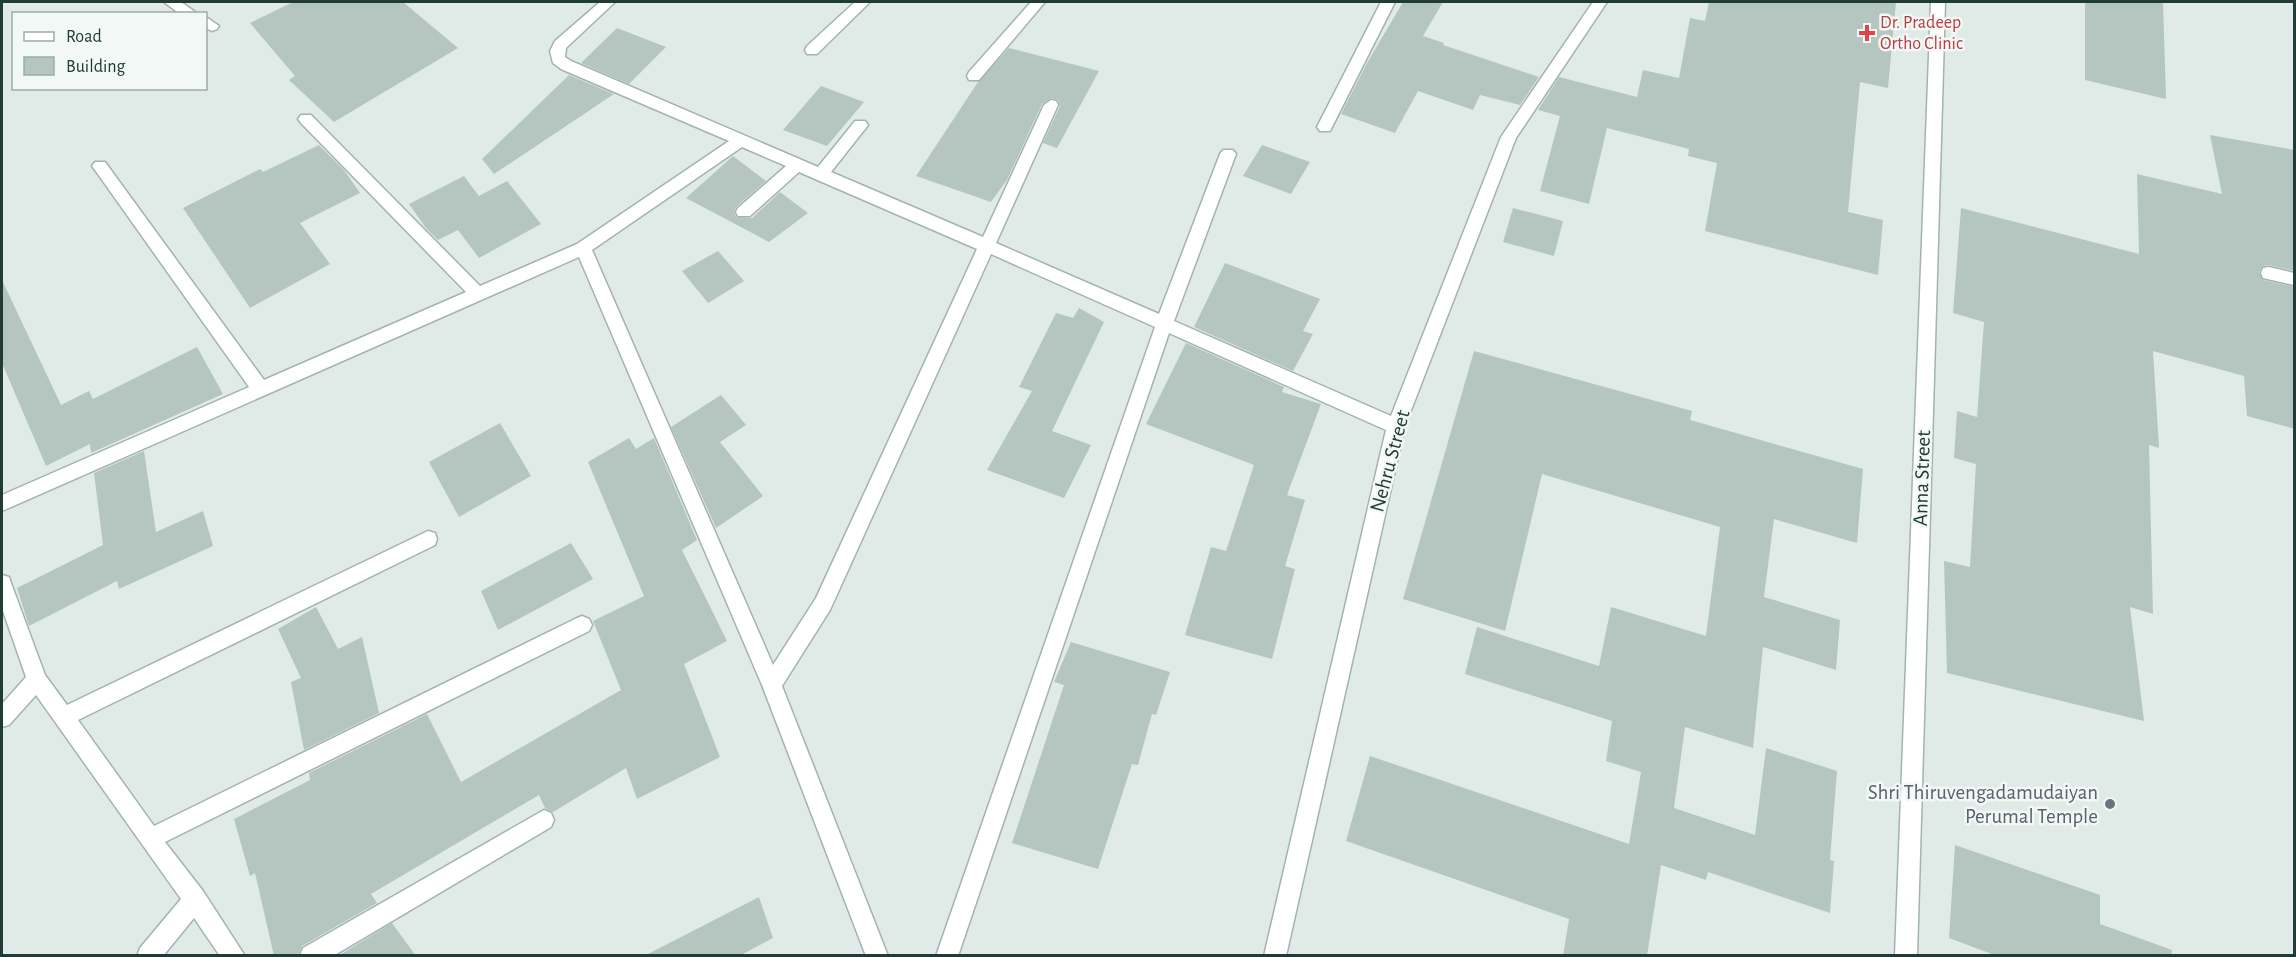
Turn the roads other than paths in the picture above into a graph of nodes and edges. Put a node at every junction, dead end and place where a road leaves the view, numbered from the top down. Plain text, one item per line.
1 (171, 2) edge
2 (608, 2) edge
3 (863, 2) edge
4 (1038, 2) edge
5 (1389, 2) edge
6 (1600, 2) edge
7 (1938, 2) edge
8 (188, 12) edge
9 (812, 50) dead end
10 (974, 76) dead end
11 (1051, 105) dead end
12 (306, 119) dead end
13 (860, 125) dead end
14 (1325, 128) dead end
15 (740, 141) junction
16 (1228, 153) dead end
17 (797, 165) junction
18 (100, 166) dead end
19 (820, 175) junction
20 (744, 212) dead end
21 (985, 245) junction
22 (583, 248) junction
23 (2269, 273) dead end
24 (2295, 279) edge
25 (478, 294) junction
26 (1164, 324) junction
27 (260, 389) junction
28 (1396, 426) junction
29 (2, 503) edge
30 (428, 539) dead end
31 (2, 583) edge
32 (582, 625) dead end
33 (37, 680) junction
34 (772, 685) junction
35 (64, 717) junction
36 (2, 718) edge
37 (544, 820) dead end
38 (152, 838) junction
39 (195, 899) junction
40 (148, 956) edge
41 (234, 956) edge
42 (310, 956) edge
43 (877, 956) edge
44 (947, 956) edge
45 (1275, 956) edge
46 (1906, 956) edge

1 - 8 street
2 - 15 street
3 - 9 street
4 - 10 street
5 - 14 street
6 - 28 street, Nehru Street
7 - 46 street, Anna Street
11 - 21 street
12 - 25 street
13 - 19 street
15 - 17 street
15 - 22 street
16 - 26 street
17 - 19 street
17 - 20 street
18 - 27 street
19 - 21 street
21 - 26 street
21 - 34 street
22 - 25 street
22 - 34 street
23 - 24 street
25 - 27 street
26 - 28 street
26 - 44 street
27 - 29 street
28 - 45 street, Nehru Street
30 - 35 street
31 - 33 street
32 - 38 street
33 - 35 street
33 - 36 street
34 - 43 street
35 - 38 street
37 - 42 street
38 - 39 street
39 - 40 street
39 - 41 street

